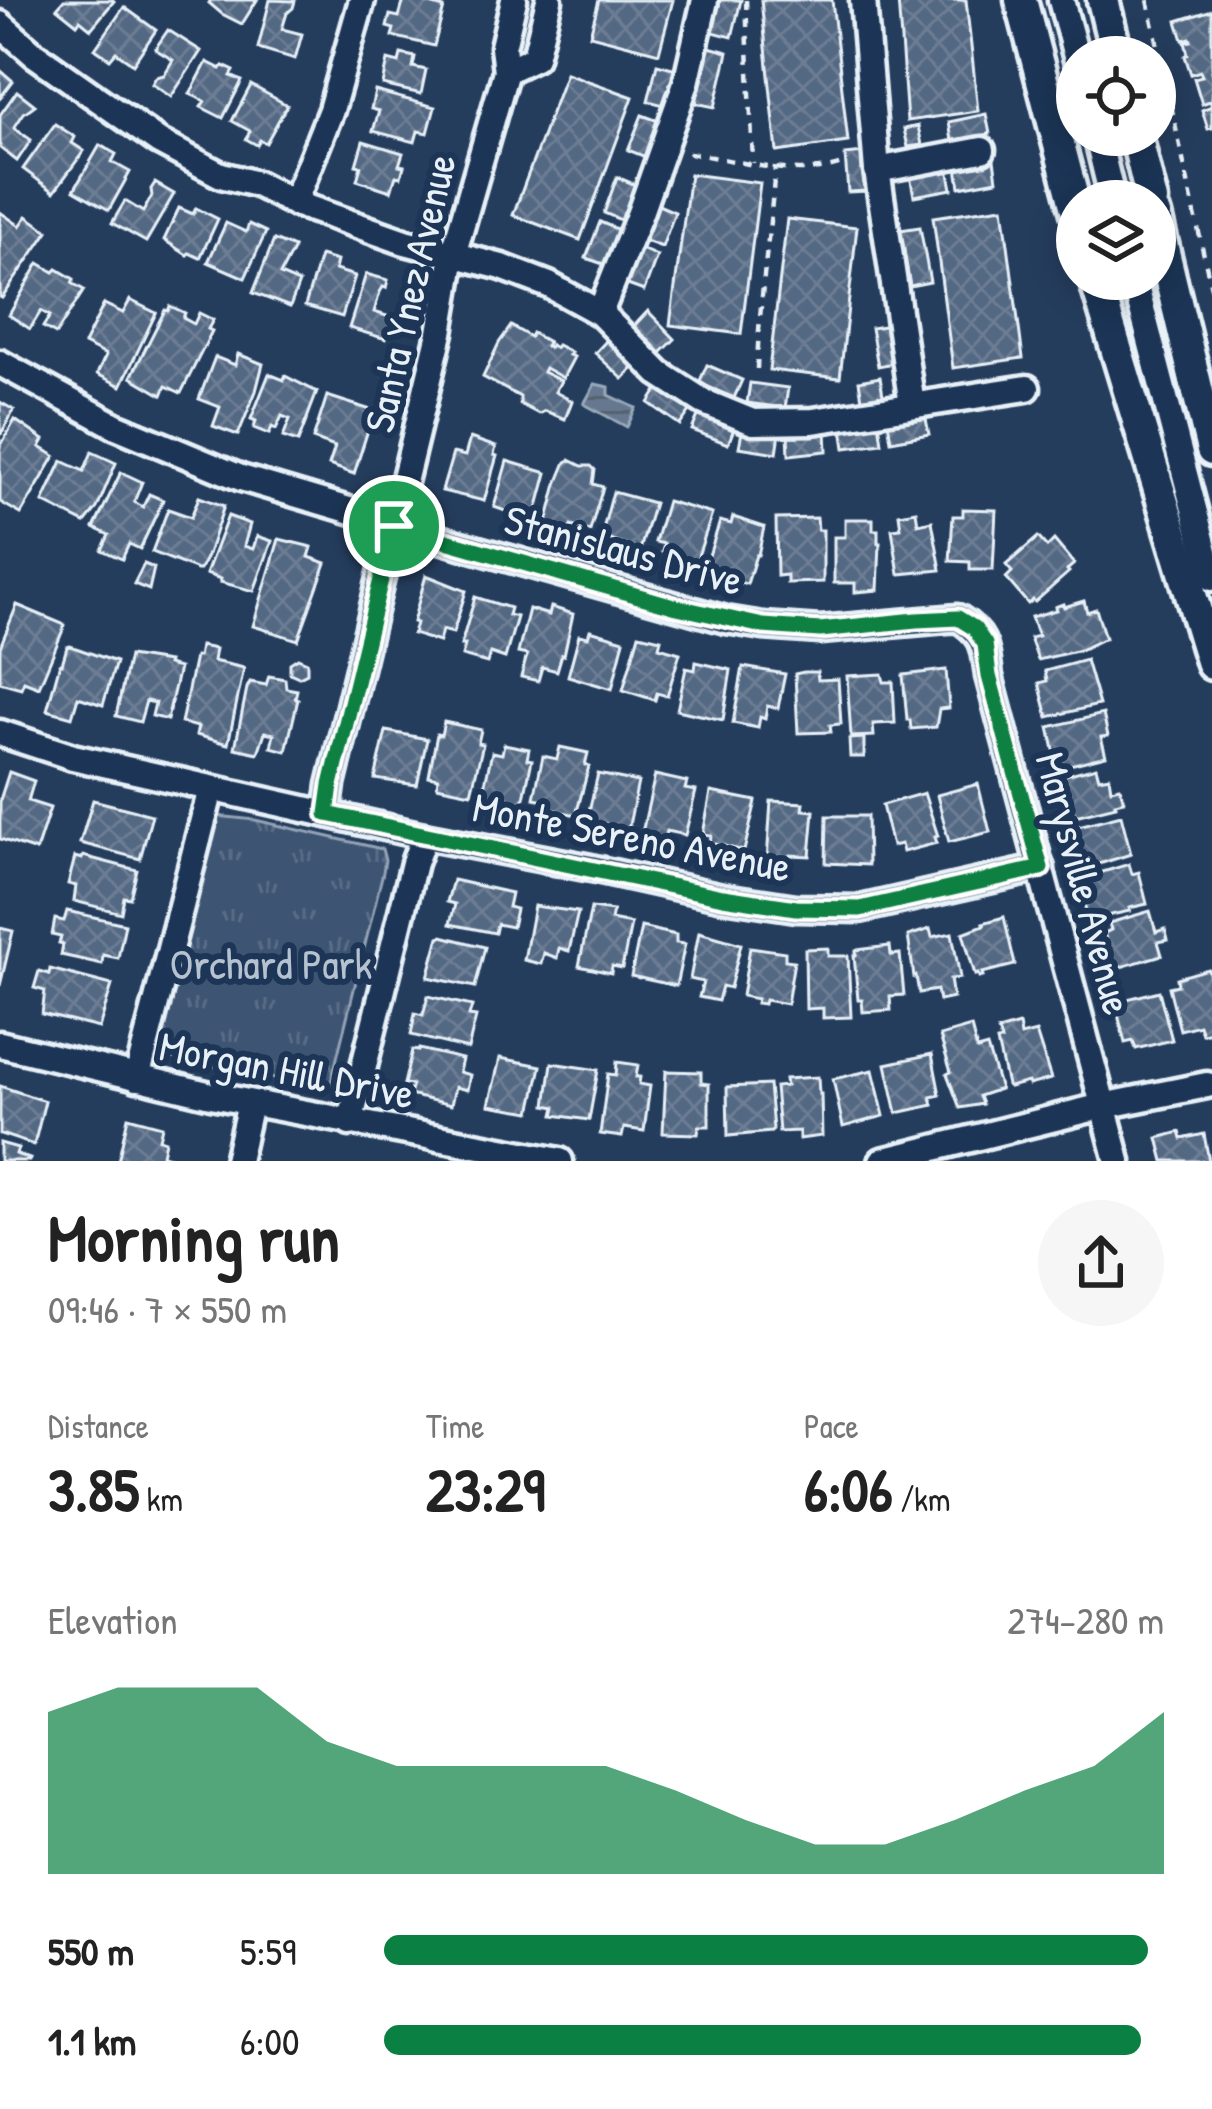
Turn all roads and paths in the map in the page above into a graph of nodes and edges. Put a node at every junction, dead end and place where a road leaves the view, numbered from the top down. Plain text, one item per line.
1 (362, 0) edge
2 (514, 0) edge
3 (549, 0) edge
4 (705, 0) edge
5 (746, 0) edge
6 (863, 0) edge
7 (1021, 0) edge
8 (1061, 0) edge
9 (1103, 0) edge
10 (1148, 0) edge
11 (0, 24) edge
12 (1071, 36) edge
13 (1112, 36) edge
14 (506, 71) junction
15 (982, 150) dead end
16 (662, 151) junction
17 (753, 163) junction
18 (842, 164) dead end
19 (775, 167) junction
20 (877, 170) junction
21 (1068, 180) edge
22 (294, 203) junction
23 (453, 255) junction
24 (1212, 292) edge
25 (1102, 300) edge
26 (1139, 300) edge
27 (1176, 300) edge
28 (600, 313) junction
29 (0, 363) edge
30 (757, 369) dead end
31 (1027, 388) dead end
32 (912, 405) junction
33 (1212, 450) edge
34 (394, 526) junction
35 (1212, 578) edge
36 (974, 628) joint
37 (1212, 664) edge
38 (0, 733) edge
39 (212, 789) junction
40 (327, 814) junction
41 (424, 836) junction
42 (1041, 868) junction
43 (0, 1044) edge
44 (137, 1078) junction
45 (1207, 1085) dead end
46 (250, 1103) junction
47 (1103, 1106) junction
48 (350, 1123) junction
49 (237, 1161) edge
50 (560, 1161) edge
51 (882, 1161) edge
52 (1118, 1161) edge

1 - 22 street
2 - 14 street, Santa Ynez Avenue
3 - 14 street, Santa Ynez Avenue
4 - 16 street
5 - 17 path
6 - 20 street
7 - 21 main road
8 - 12 street
9 - 13 main road
10 - 24 path
11 - 22 street
14 - 23 street, Santa Ynez Avenue
15 - 20 street
16 - 17 path
16 - 28 street
17 - 19 path
18 - 19 path
19 - 30 path
20 - 32 street
22 - 23 street
23 - 28 street
23 - 34 street, Santa Ynez Avenue
25 - 37 main road
26 - 35 street
27 - 33 main road
28 - 32 street
29 - 34 street, Stanislaus Drive
31 - 32 street
34 - 36 street, Stanislaus Drive
34 - 40 street, Santa Ynez Avenue
36 - 42 street, Marysville Avenue
38 - 39 street, Monte Sereno Avenue
39 - 40 street, Monte Sereno Avenue
39 - 44 street
40 - 41 street, Monte Sereno Avenue
41 - 42 street, Monte Sereno Avenue
41 - 48 street
42 - 47 street, Marysville Avenue
43 - 44 street, Morgan Hill Drive
44 - 46 street, Morgan Hill Drive
45 - 47 street
46 - 48 street, Morgan Hill Drive
46 - 49 street
47 - 51 street
47 - 52 street, Marysville Avenue
48 - 50 street, Morgan Hill Drive

